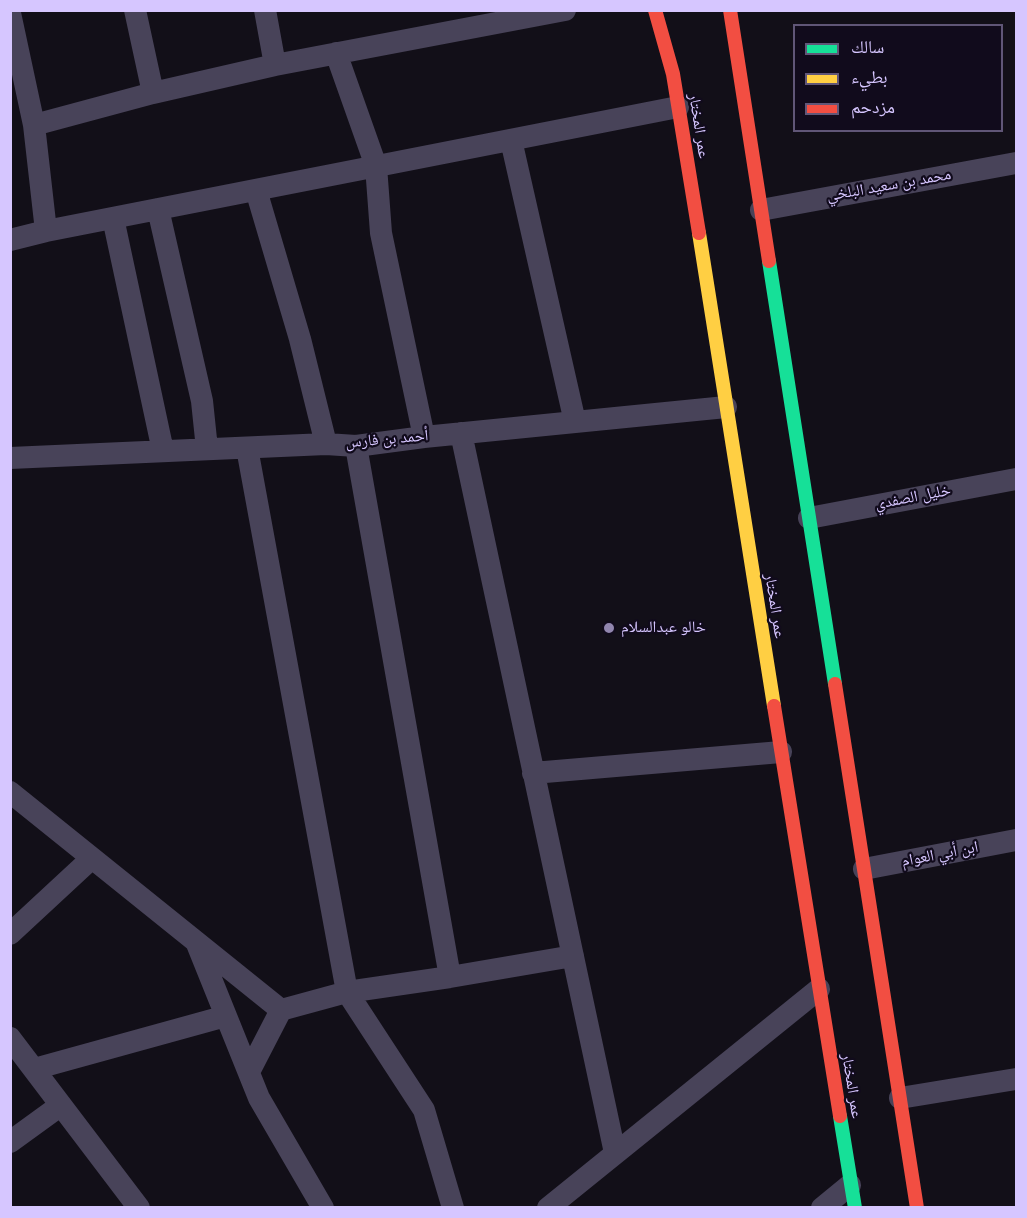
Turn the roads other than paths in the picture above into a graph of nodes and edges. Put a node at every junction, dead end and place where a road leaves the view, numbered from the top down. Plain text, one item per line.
1 (135, 10) edge
2 (264, 10) edge
3 (565, 10) edge
4 (655, 10) edge
5 (730, 10) edge
6 (10, 12) edge
7 (336, 53) junction
8 (275, 65) junction
9 (153, 93) junction
10 (678, 107) junction
11 (34, 124) junction
12 (511, 140) junction
13 (1017, 163) edge
14 (376, 166) junction
15 (256, 190) junction
16 (158, 209) junction
17 (761, 210) junction
18 (113, 218) junction
19 (46, 231) junction
20 (10, 240) edge
21 (726, 407) junction
22 (575, 422) junction
23 (461, 433) junction
24 (424, 437) junction
25 (326, 444) junction
26 (357, 446) junction
27 (247, 448) junction
28 (207, 449) junction
29 (164, 451) junction
30 (10, 458) edge
31 (1017, 479) edge
32 (809, 518) junction
33 (781, 752) junction
34 (533, 772) junction
35 (11, 794) edge
36 (1017, 840) edge
37 (92, 858) junction
38 (864, 869) junction
39 (10, 934) edge
40 (196, 943) junction
41 (573, 956) junction
42 (450, 977) junction
43 (819, 989) junction
44 (347, 992) junction
45 (281, 1010) junction
46 (226, 1016) junction
47 (10, 1038) edge
48 (34, 1069) junction
49 (249, 1072) junction
50 (1017, 1079) edge
51 (900, 1098) junction
52 (61, 1105) junction
53 (10, 1142) edge
54 (615, 1153) junction
55 (850, 1185) junction
56 (139, 1208) edge
57 (323, 1208) edge
58 (453, 1208) edge
59 (548, 1208) edge
60 (822, 1208) edge
61 (855, 1208) edge
62 (917, 1208) edge

1 - 9 street
2 - 8 street
3 - 7 street
4 - 10 street, عمر المختار
5 - 17 street
6 - 11 street
7 - 8 street
7 - 14 street
8 - 9 street
9 - 11 street
10 - 12 street
10 - 21 street, عمر المختار
11 - 19 street
12 - 14 street
12 - 22 street
13 - 17 street, محمد بن سعيد البلخي
14 - 15 street
14 - 24 street
15 - 16 street
15 - 25 street
16 - 18 street
16 - 28 street
17 - 32 street
18 - 19 street
18 - 29 street
19 - 20 street
21 - 22 street, أحمد بن فارس
21 - 33 street, عمر المختار
22 - 23 street, أحمد بن فارس
23 - 24 street, أحمد بن فارس
23 - 34 street
24 - 26 street, أحمد بن فارس
25 - 26 street, أحمد بن فارس
25 - 27 street, أحمد بن فارس
26 - 42 street
27 - 28 street, أحمد بن فارس
27 - 44 street
28 - 29 street, أحمد بن فارس
29 - 30 street, أحمد بن فارس
31 - 32 street, خليل الصفدي
32 - 38 street
33 - 34 street
33 - 43 street, عمر المختار
34 - 41 street
35 - 37 street
36 - 38 street, ابن أبي العوام
37 - 39 street
37 - 40 street
38 - 51 street
40 - 45 street
40 - 46 street
41 - 42 street
41 - 54 street
42 - 44 street
43 - 54 street
43 - 55 street, عمر المختار
44 - 45 street
44 - 58 street
45 - 49 street
46 - 48 street
46 - 49 street
47 - 48 street
48 - 52 street
49 - 57 street
50 - 51 street
51 - 62 street
52 - 53 street
52 - 56 street
54 - 59 street
55 - 60 street
55 - 61 street, عمر المختار

